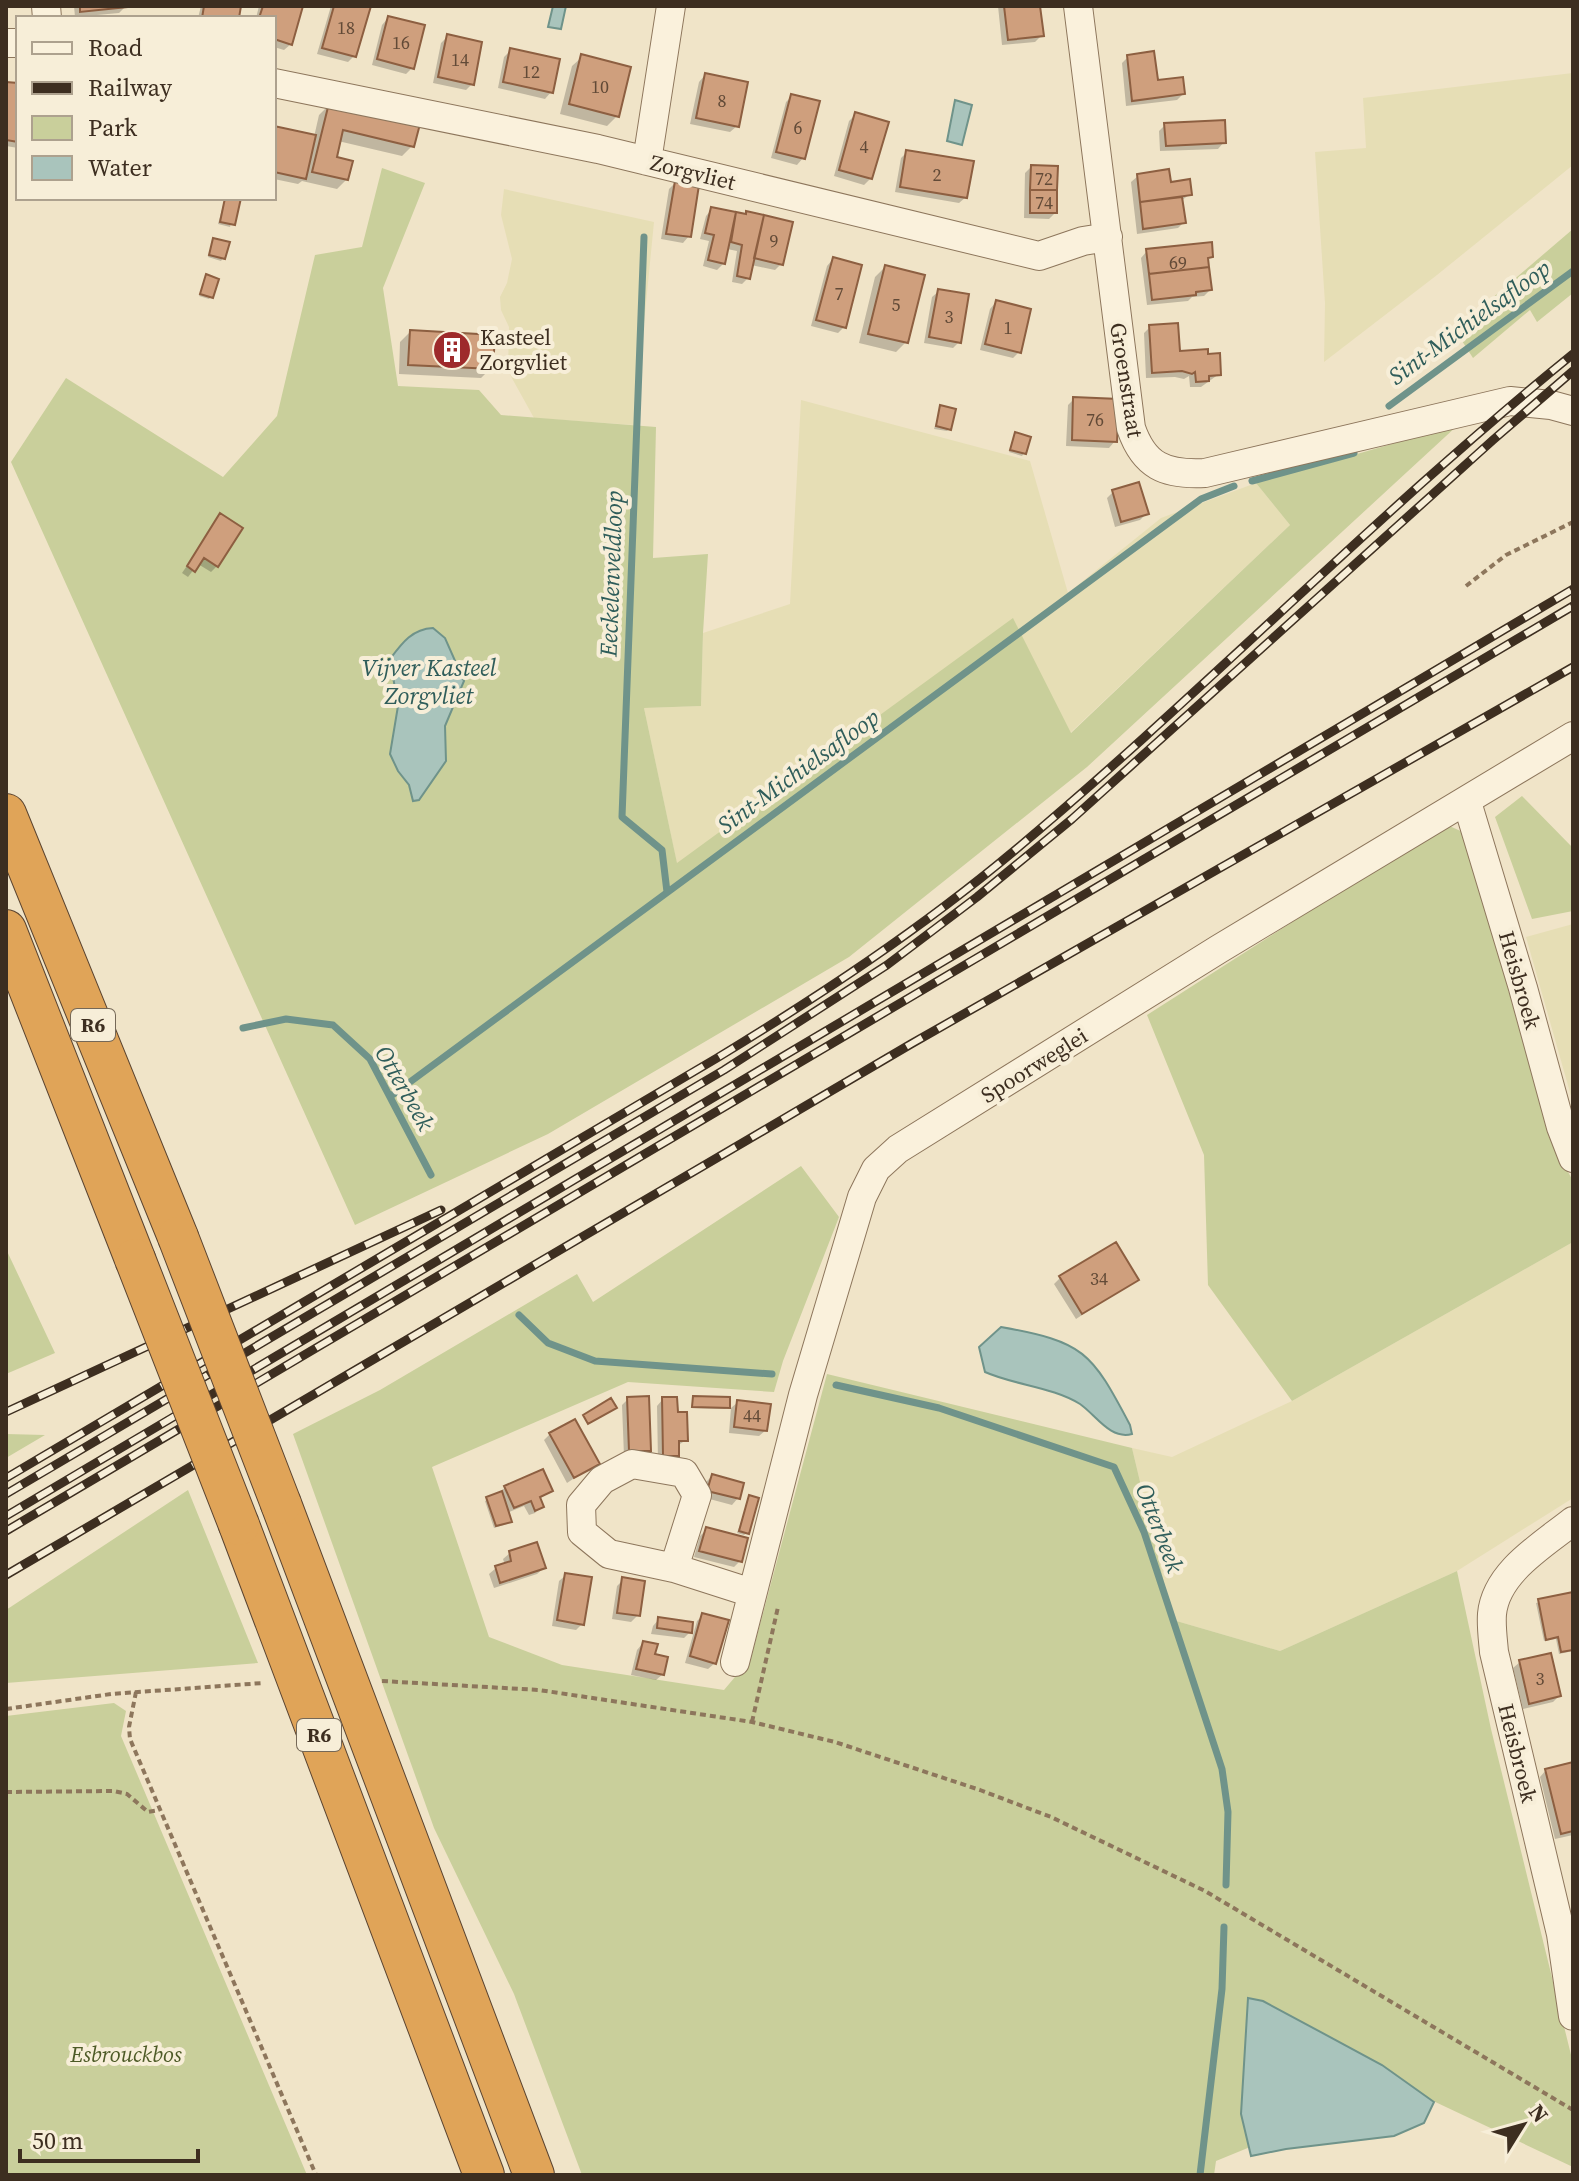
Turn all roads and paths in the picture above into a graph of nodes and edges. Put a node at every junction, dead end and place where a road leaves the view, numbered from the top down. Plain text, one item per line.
1 (671, 6) edge
2 (1078, 6) edge
3 (276, 83) edge
4 (647, 161) junction
5 (1108, 237) junction
6 (1573, 411) edge
7 (1573, 522) edge
8 (1466, 586) dead end
9 (1573, 736) edge
10 (1467, 802) junction
11 (6, 814) edge
12 (6, 930) edge
13 (1573, 1158) edge
14 (1573, 1521) edge
15 (674, 1568) dead end
16 (752, 1593) junction
17 (735, 1662) dead end
18 (381, 1681) dead end
19 (263, 1683) dead end
20 (136, 1692) junction
21 (6, 1709) edge
22 (6, 1792) edge
23 (159, 1810) junction
24 (1573, 2016) edge
25 (1573, 2110) edge
26 (316, 2175) edge
27 (484, 2175) edge
28 (534, 2175) edge

1 - 4 street
2 - 5 street, Groenstraat
3 - 4 street, Zorgvliet
4 - 5 street, Zorgvliet
5 - 6 street, Groenstraat
7 - 8 path
9 - 10 street, Spoorweglei
10 - 13 street, Heisbroek
10 - 16 street, Spoorweglei
11 - 28 highway, R6, bridge
12 - 27 highway, R6, bridge
14 - 24 street, Heisbroek
15 - 16 street
16 - 17 street, Spoorweglei
18 - 25 path
19 - 20 path
20 - 21 path
20 - 23 path
22 - 23 path
23 - 26 path

